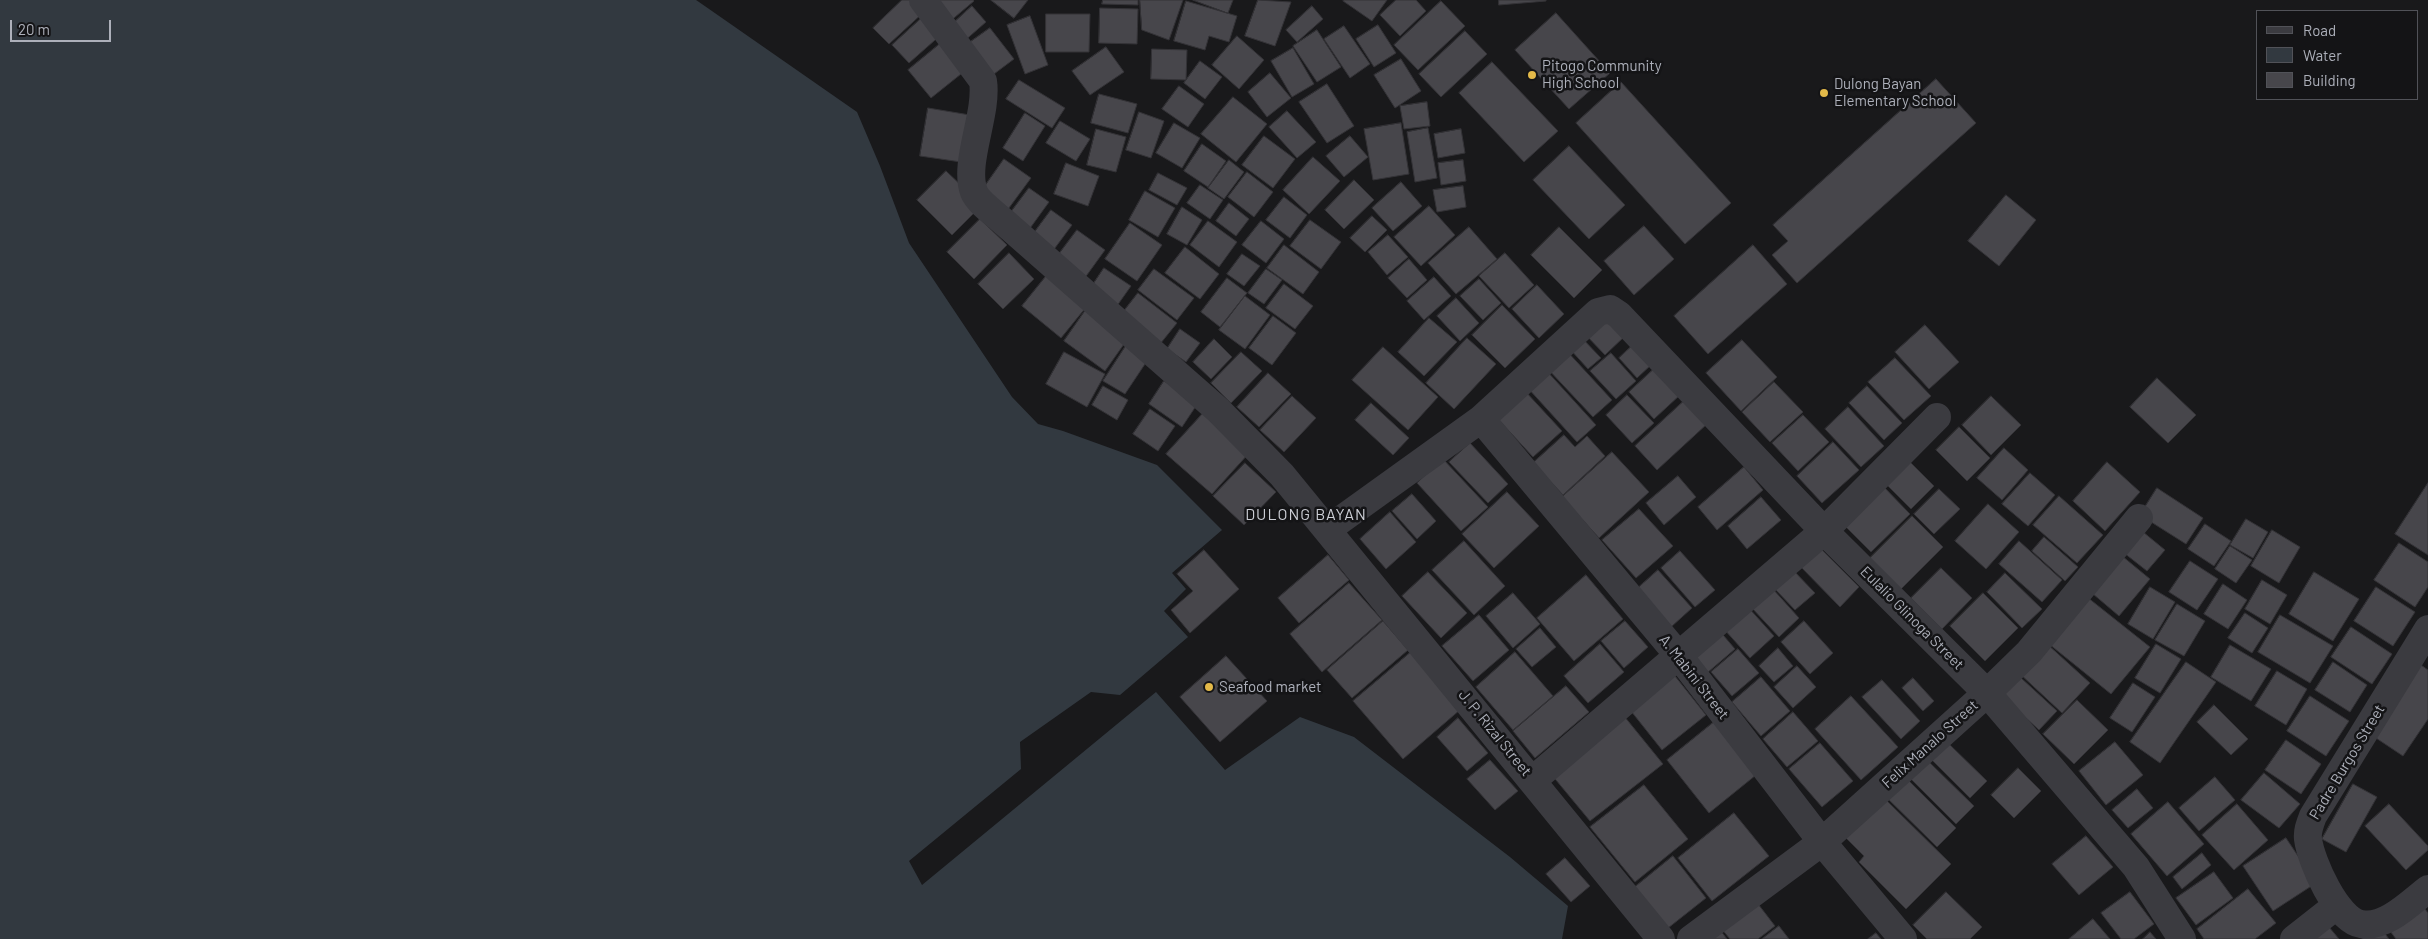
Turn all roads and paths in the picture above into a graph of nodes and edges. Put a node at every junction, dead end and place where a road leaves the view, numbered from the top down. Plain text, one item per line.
1 (923, 0) edge
2 (1936, 417) dead end
3 (1481, 419) junction
4 (2139, 518) dead end
5 (1328, 529) junction
6 (1824, 531) junction
7 (2428, 630) edge
8 (1679, 656) junction
9 (1987, 693) junction
10 (1533, 780) junction
11 (1822, 842) junction
12 (2428, 889) edge
13 (2336, 906) junction
14 (1661, 939) edge
15 (1691, 939) edge
16 (1903, 939) edge
17 (2182, 939) edge
18 (2294, 939) edge

1 - 5 street, J. P. Rizal Street
2 - 6 street
3 - 5 street
3 - 6 street, Eulalio Glinoga Street
3 - 8 street, A. Mabini Street
4 - 9 street, Felix Manalo Street
5 - 10 street, J. P. Rizal Street
6 - 8 street
6 - 9 street, Eulalio Glinoga Street
7 - 13 street, Padre Burgos Street
8 - 10 street
8 - 11 street, A. Mabini Street
9 - 11 street, Felix Manalo Street
9 - 17 street, Eulalio Glinoga Street
10 - 14 street, J. P. Rizal Street
11 - 15 street, Felix Manalo Street
11 - 16 street, A. Mabini Street
12 - 13 street
13 - 18 street

